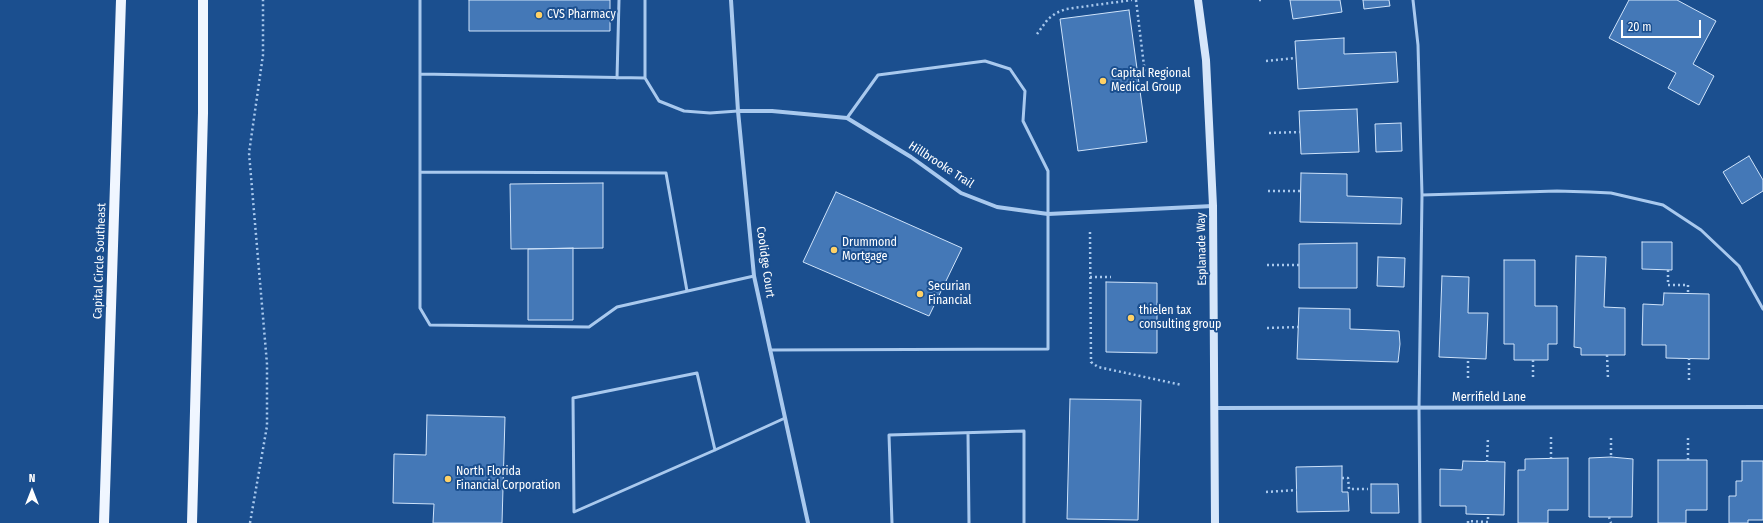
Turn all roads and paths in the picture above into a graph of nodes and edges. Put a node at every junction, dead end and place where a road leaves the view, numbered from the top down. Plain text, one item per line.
1 (122, 0) edge
2 (203, 0) edge
3 (263, 0) edge
4 (420, 0) edge
5 (619, 0) edge
6 (645, 0) edge
7 (731, 0) edge
8 (1132, 0) edge
9 (1136, 0) edge
10 (1198, 0) edge
11 (1413, 0) edge
12 (1037, 34) dead end
13 (1296, 58) dead end
14 (1266, 61) dead end
15 (420, 74) junction
16 (1145, 74) dead end
17 (617, 78) junction
18 (645, 78) junction
19 (738, 111) junction
20 (847, 118) junction
21 (1300, 132) dead end
22 (1269, 133) dead end
23 (420, 172) junction
24 (1268, 192) dead end
25 (1301, 192) dead end
26 (1422, 195) junction
27 (1213, 206) junction
28 (1048, 214) junction
29 (1090, 232) dead end
30 (1268, 265) dead end
31 (1299, 265) dead end
32 (1668, 270) dead end
33 (754, 276) junction
34 (1090, 278) junction
35 (1111, 278) dead end
36 (687, 291) junction
37 (1688, 294) dead end
38 (1763, 308) edge
39 (1299, 327) dead end
40 (1267, 328) dead end
41 (770, 350) junction
42 (1607, 355) dead end
43 (1468, 358) dead end
44 (1689, 358) dead end
45 (1533, 360) dead end
46 (1468, 378) dead end
47 (1533, 379) dead end
48 (1608, 379) dead end
49 (1689, 380) dead end
50 (1182, 385) dead end
51 (1763, 407) edge
52 (1216, 408) junction
53 (1419, 408) junction
54 (785, 418) junction
55 (968, 433) junction
56 (1488, 437) dead end
57 (1551, 437) dead end
58 (1611, 438) dead end
59 (1688, 438) dead end
60 (715, 450) junction
61 (1551, 458) dead end
62 (1611, 458) dead end
63 (1688, 460) dead end
64 (1487, 462) dead end
65 (1342, 478) dead end
66 (1368, 489) dead end
67 (1297, 490) dead end
68 (1266, 492) dead end
69 (1488, 515) dead end
70 (1609, 517) dead end
71 (104, 523) edge
72 (192, 523) edge
73 (250, 523) edge
74 (808, 523) edge
75 (892, 523) edge
76 (969, 523) edge
77 (1024, 523) edge
78 (1215, 523) edge
79 (1420, 523) edge
80 (1468, 523) edge
81 (1611, 523) edge

1 - 71 main road, Capital Circle Southeast
2 - 72 main road
3 - 73 path
4 - 15 lane
5 - 17 lane
6 - 18 lane
7 - 19 street, Coolidge Court
8 - 12 path
9 - 16 path
10 - 27 street, Esplanade Way
11 - 26 lane
13 - 14 path
15 - 17 lane
15 - 23 lane
17 - 18 lane
18 - 19 lane
19 - 20 street, Hillbrooke Trail
19 - 33 street, Coolidge Court
20 - 28 street, Hillbrooke Trail
20 - 28 lane
21 - 22 path
23 - 36 lane
23 - 36 lane
24 - 25 path
26 - 38 lane
26 - 53 lane
27 - 28 street, Hillbrooke Trail
27 - 52 street, Esplanade Way
28 - 41 lane
29 - 34 path
30 - 31 path
32 - 37 path
33 - 36 lane
33 - 41 street, Coolidge Court
34 - 35 path
34 - 50 path
39 - 40 path
41 - 54 street, Coolidge Court
42 - 48 path
43 - 46 path
44 - 49 path
45 - 47 path
51 - 53 street, Merrifield Lane
52 - 53 street, Merrifield Lane
52 - 78 street, Esplanade Way
53 - 79 lane
54 - 60 lane
54 - 74 street, Coolidge Court
55 - 75 lane
55 - 76 lane
55 - 77 lane
56 - 64 path
57 - 61 path
58 - 62 path
59 - 63 path
60 - 60 lane
65 - 66 path
67 - 68 path
69 - 80 path
70 - 81 path

